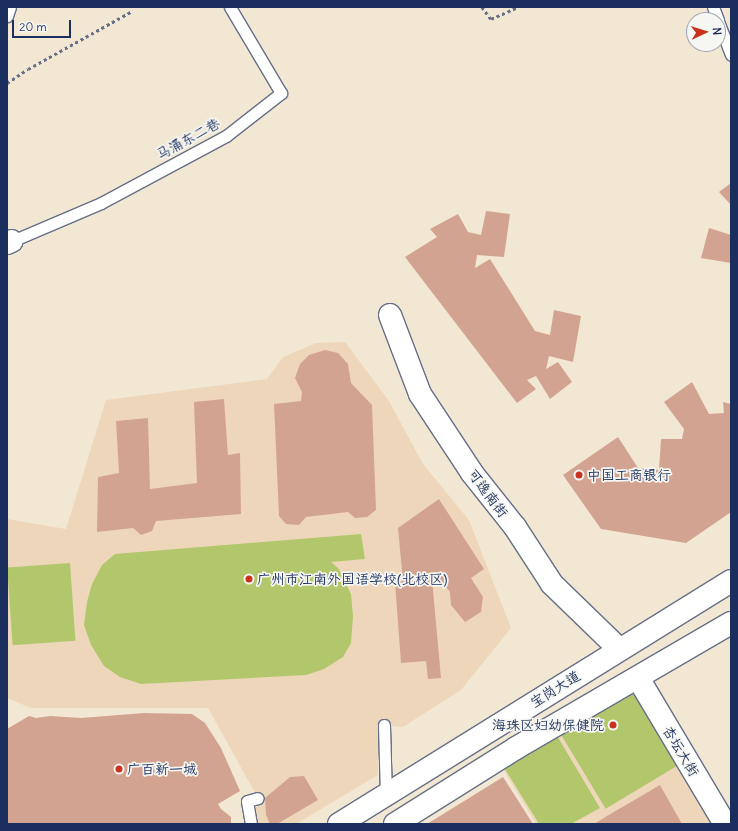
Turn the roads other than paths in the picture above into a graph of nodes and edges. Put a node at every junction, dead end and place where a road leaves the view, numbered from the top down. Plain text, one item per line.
1 (10, 7) edge
2 (230, 7) edge
3 (7, 16) edge
4 (726, 42) edge
5 (731, 55) edge
6 (9, 242) edge
7 (390, 315) dead end
8 (731, 581) edge
9 (731, 622) edge
10 (619, 649) junction
11 (638, 678) junction
12 (384, 725) dead end
13 (386, 795) junction
14 (258, 798) dead end
15 (251, 824) edge
16 (339, 824) edge
17 (395, 824) edge
18 (725, 824) edge

1 - 3 lane
2 - 6 lane, 马涌东二巷
4 - 5 lane
7 - 10 main road, 可逸南街
8 - 10 main road, 宝岗大道
9 - 11 main road
10 - 11 main road, 可逸南街
10 - 13 main road, 宝岗大道
11 - 17 main road
11 - 18 main road, 杏坛大街
12 - 13 lane
13 - 16 main road, 宝岗大道
14 - 15 lane

